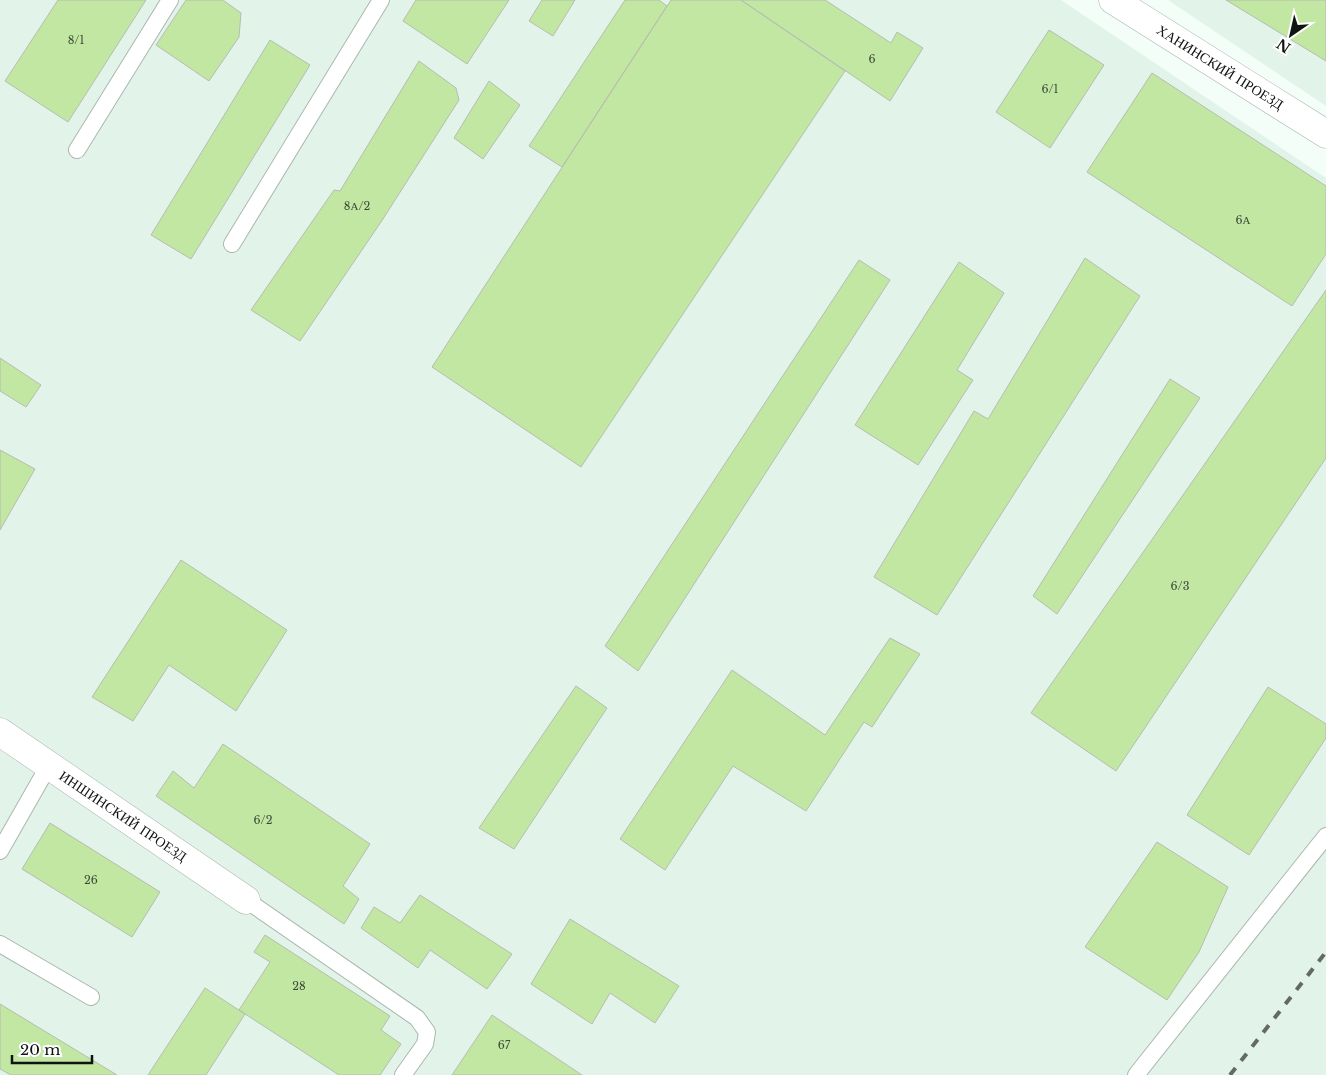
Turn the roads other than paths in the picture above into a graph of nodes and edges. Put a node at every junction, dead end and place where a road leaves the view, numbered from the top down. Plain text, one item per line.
1 (170, 0) edge
2 (381, 0) edge
3 (1113, 0) edge
4 (1326, 134) edge
5 (77, 150) dead end
6 (232, 244) dead end
7 (0, 732) edge
8 (49, 764) junction
9 (1326, 836) edge
10 (0, 851) edge
11 (246, 900) joint
12 (0, 944) edge
13 (91, 997) dead end
14 (403, 1075) edge
15 (1136, 1075) edge

1 - 5 lane
2 - 6 lane
3 - 4 street, ХАНИНСКИЙ ПРОЕЗД
7 - 8 street, ИНШИНСКИЙ ПРОЕЗД
8 - 10 lane
8 - 11 street, ИНШИНСКИЙ ПРОЕЗД
9 - 15 lane
11 - 14 lane
12 - 13 lane

